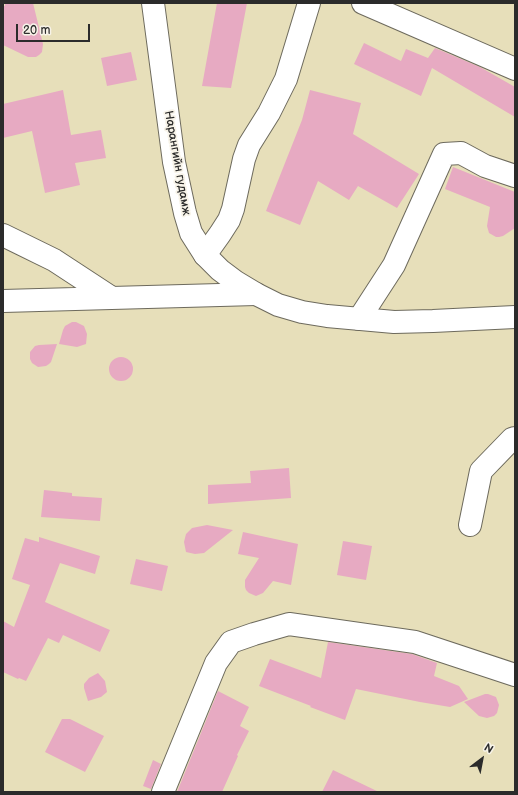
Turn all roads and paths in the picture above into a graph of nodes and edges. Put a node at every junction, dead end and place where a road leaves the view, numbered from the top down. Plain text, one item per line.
1 (153, 3) edge
2 (309, 3) edge
3 (363, 3) edge
4 (515, 69) edge
5 (515, 176) edge
6 (3, 234) edge
7 (205, 254) junction
8 (256, 294) junction
9 (112, 298) junction
10 (3, 301) edge
11 (515, 317) edge
12 (359, 319) junction
13 (515, 438) edge
14 (470, 525) dead end
15 (515, 675) edge
16 (163, 792) edge

1 - 7 street, Нарангийн гудамж
2 - 7 street
3 - 4 street
5 - 12 street
6 - 9 street
7 - 8 street, Нарангийн гудамж
8 - 9 street
8 - 12 street, Нарангийн гудамж
9 - 10 street
11 - 12 street, Нарангийн гудамж
13 - 14 street
15 - 16 street

